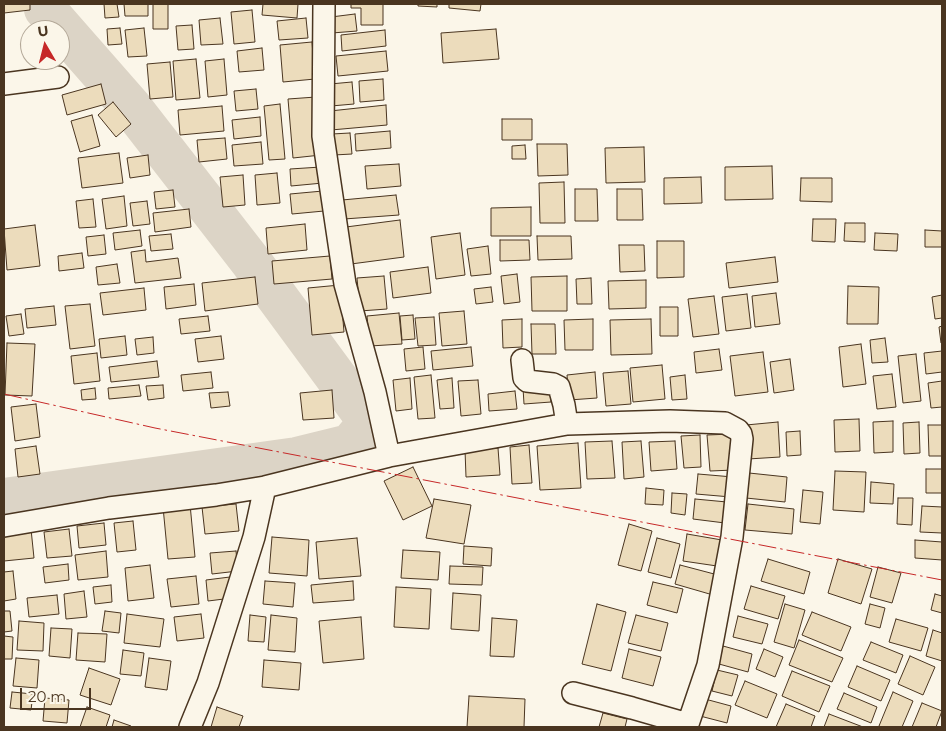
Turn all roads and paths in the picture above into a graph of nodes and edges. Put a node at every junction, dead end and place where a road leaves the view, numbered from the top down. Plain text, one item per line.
1 (324, 4) edge
2 (58, 77) dead end
3 (4, 84) edge
4 (522, 360) dead end
5 (567, 424) junction
6 (389, 456) junction
7 (265, 487) junction
8 (4, 526) edge
9 (573, 693) dead end
10 (687, 726) edge
11 (190, 727) edge

1 - 6 street
2 - 3 street
4 - 5 street
5 - 6 street
5 - 10 street
6 - 7 street
7 - 8 street
7 - 11 street
9 - 10 street

